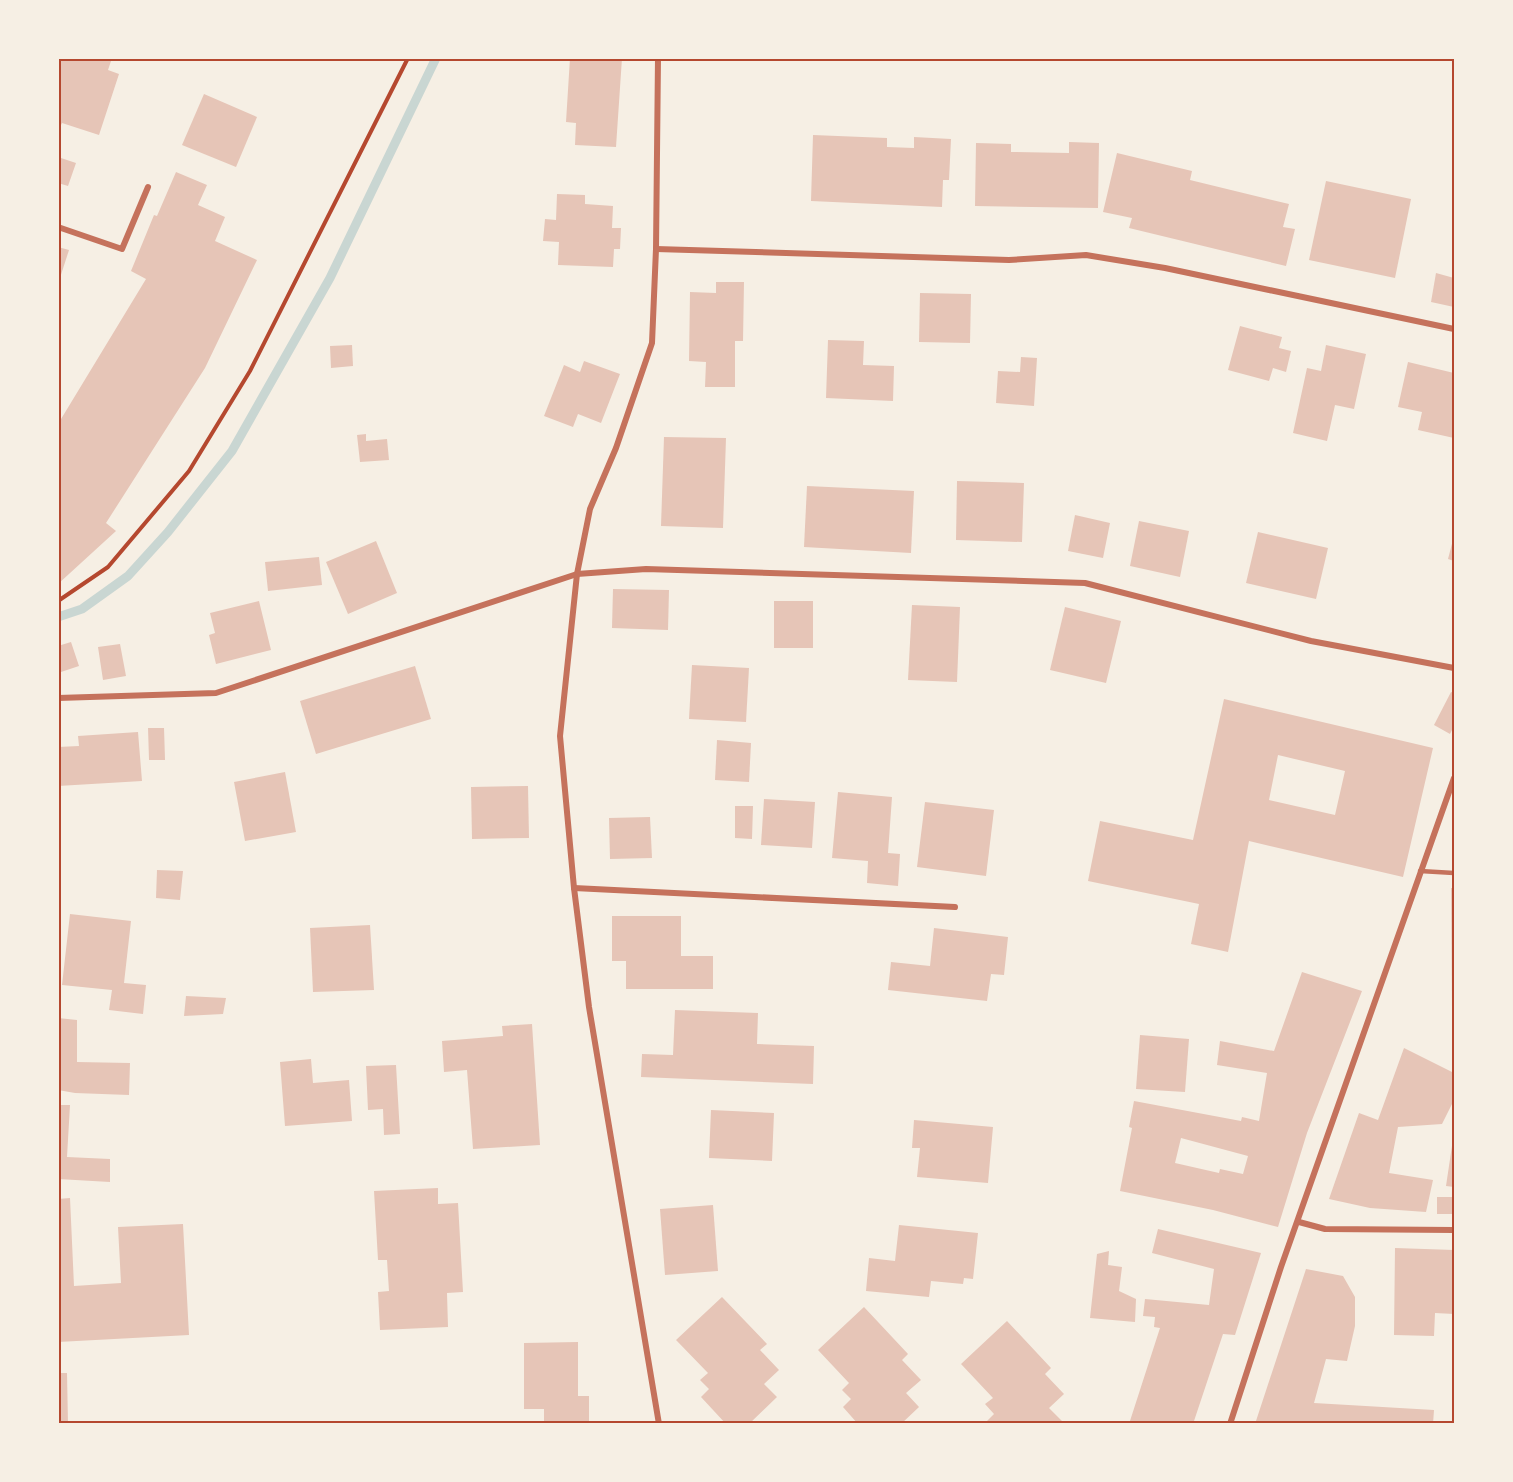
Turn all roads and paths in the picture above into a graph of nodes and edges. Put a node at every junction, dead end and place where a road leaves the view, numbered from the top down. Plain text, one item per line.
1 (408, 58) edge
2 (658, 58) edge
3 (148, 187) dead end
4 (58, 226) edge
5 (656, 249) junction
6 (1455, 329) edge
7 (577, 574) junction
8 (58, 600) edge
9 (1455, 668) edge
10 (58, 698) edge
11 (1455, 778) edge
12 (1452, 787) edge
13 (1420, 871) junction
14 (1455, 873) edge
15 (574, 888) junction
16 (955, 907) dead end
17 (1299, 1222) junction
18 (1455, 1230) edge
19 (659, 1424) edge
20 (1230, 1424) edge

1 - 8 path
2 - 5 street
3 - 4 street
5 - 6 street
5 - 7 street
7 - 9 street
7 - 10 street
7 - 15 street
11 - 12 street
12 - 13 street
13 - 14 lane
13 - 17 street
15 - 16 street
15 - 19 street
17 - 18 street
17 - 20 street

